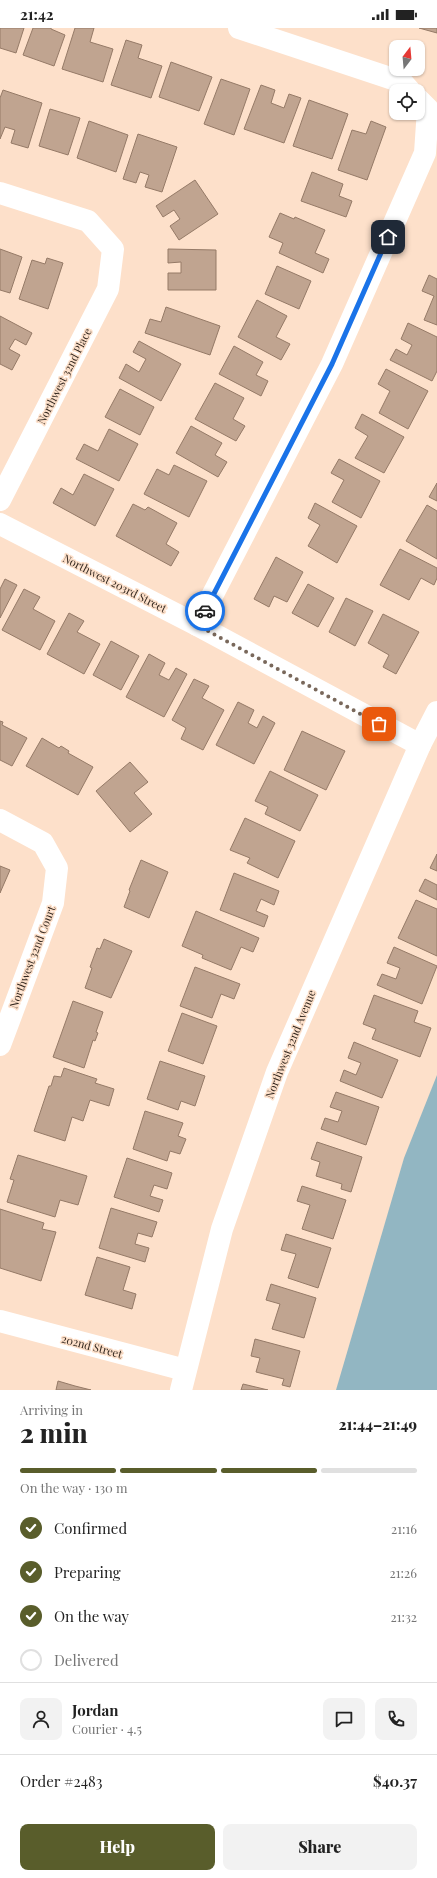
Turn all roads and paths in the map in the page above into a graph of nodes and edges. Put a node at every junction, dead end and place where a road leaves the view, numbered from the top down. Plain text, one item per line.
1 (239, 28) edge
2 (404, 84) edge
3 (424, 120) edge
4 (0, 193) edge
5 (0, 500) edge
6 (0, 524) edge
7 (197, 625) junction
8 (437, 712) edge
9 (420, 745) junction
10 (0, 820) edge
11 (0, 1045) edge
12 (0, 1321) edge
13 (183, 1380) edge

1 - 2 street
3 - 7 street
4 - 5 street, Northwest 32nd Place
6 - 7 street, Northwest 203rd Street
7 - 9 street, Northwest 203rd Street
8 - 9 street, Northwest 32nd Avenue
9 - 13 street, Northwest 32nd Avenue
10 - 11 street, Northwest 32nd Court
12 - 13 street, 202nd Street

